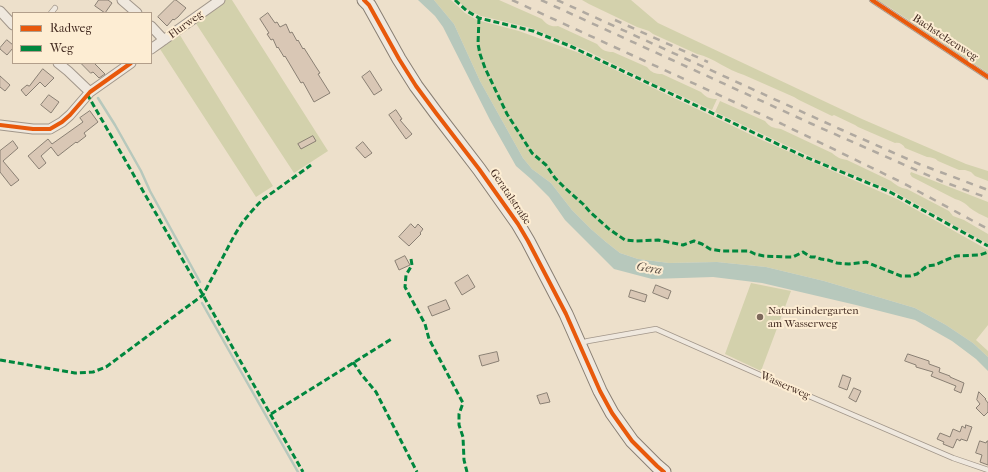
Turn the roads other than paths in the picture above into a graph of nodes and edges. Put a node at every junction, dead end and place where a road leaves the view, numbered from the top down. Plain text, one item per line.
1 (122, 0) edge
2 (220, 0) edge
3 (364, 0) edge
4 (872, 0) edge
5 (56, 8) dead end
6 (0, 11) edge
7 (52, 12) edge
8 (136, 12) edge
9 (12, 24) edge
10 (152, 27) edge
11 (164, 40) junction
12 (152, 48) edge
13 (59, 64) edge
14 (130, 64) edge
15 (988, 77) edge
16 (90, 92) junction
17 (0, 125) edge
18 (579, 344) junction
19 (988, 470) edge
20 (664, 472) edge

1 - 8 street
2 - 11 street, Flurweg
3 - 18 street, Geratalstraße
4 - 15 lane, Bachstelzenweg
5 - 7 lane
6 - 9 street
10 - 11 street
11 - 12 street, Flurweg
13 - 16 street
14 - 16 street
16 - 17 street
18 - 19 lane, Wasserweg
18 - 20 street, Geratalstraße

